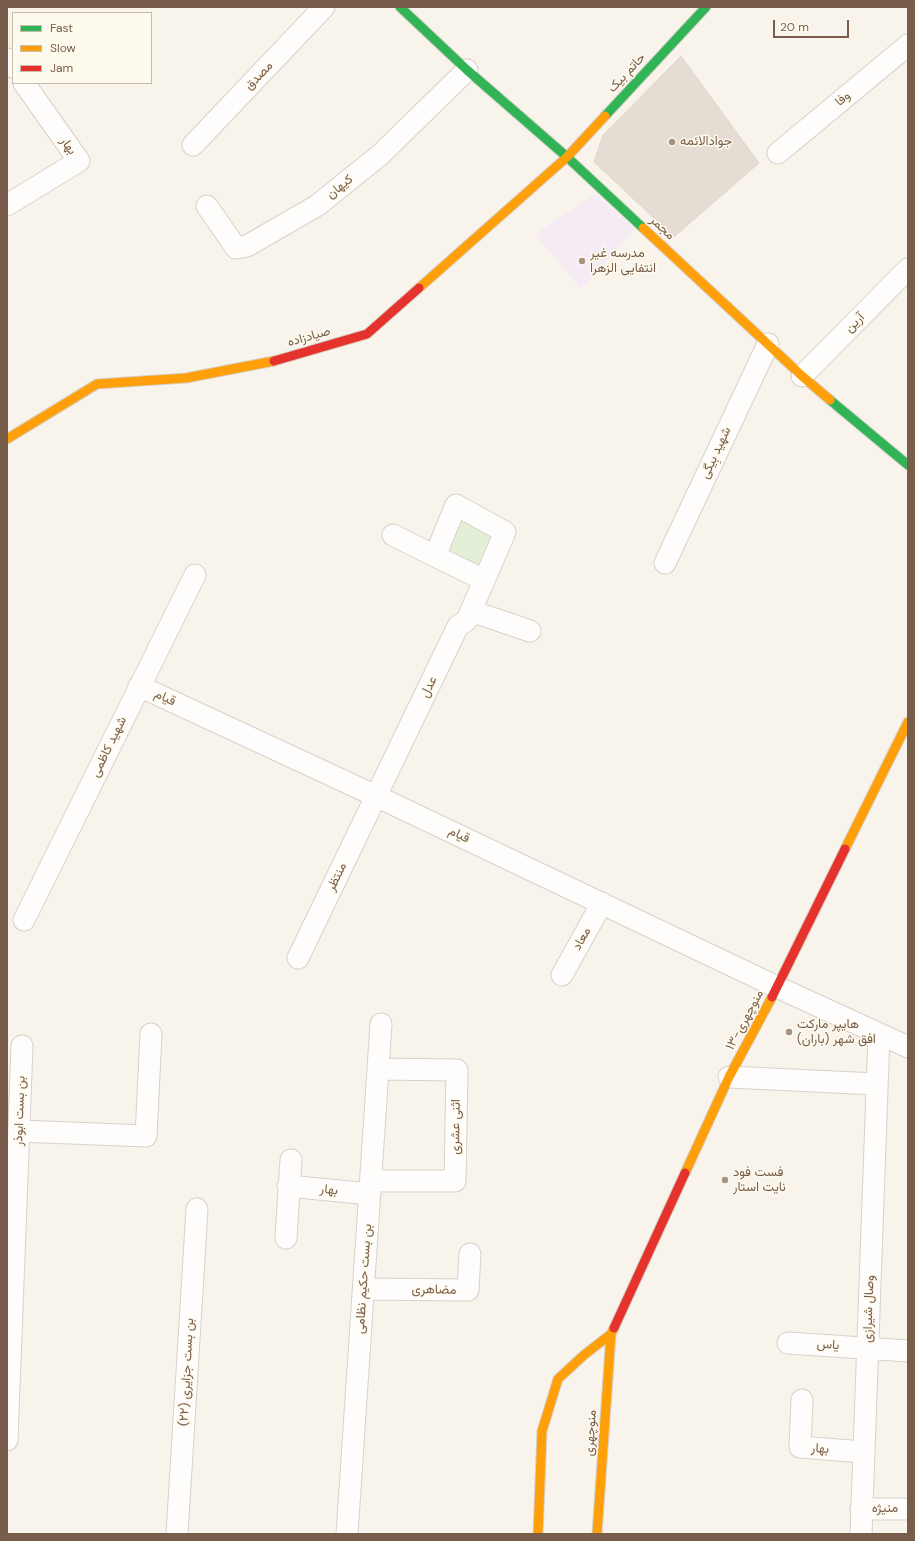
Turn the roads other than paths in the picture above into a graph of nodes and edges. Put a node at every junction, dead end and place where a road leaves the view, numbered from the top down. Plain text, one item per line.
1 (324, 7) edge
2 (400, 7) edge
3 (706, 7) edge
4 (908, 45) edge
5 (467, 70) junction
6 (25, 84) edge
7 (193, 145) dead end
8 (778, 153) dead end
9 (566, 157) junction
10 (7, 205) edge
11 (207, 206) dead end
12 (908, 269) edge
13 (768, 344) junction
14 (802, 376) junction
15 (7, 439) edge
16 (908, 465) edge
17 (393, 535) dead end
18 (435, 556) junction
19 (665, 563) dead end
20 (195, 575) dead end
21 (484, 580) junction
22 (471, 611) junction
23 (530, 632) dead end
24 (139, 686) junction
25 (908, 722) edge
26 (376, 796) junction
27 (602, 903) junction
28 (24, 920) dead end
29 (298, 958) dead end
30 (562, 976) dead end
31 (777, 987) junction
32 (381, 1024) dead end
33 (151, 1034) dead end
34 (879, 1034) junction
35 (22, 1046) dead end
36 (908, 1047) edge
37 (378, 1069) junction
38 (729, 1077) junction
39 (877, 1084) junction
40 (19, 1131) junction
41 (291, 1160) dead end
42 (288, 1186) junction
43 (370, 1187) junction
44 (196, 1209) dead end
45 (286, 1238) dead end
46 (470, 1254) dead end
47 (364, 1289) junction
48 (611, 1334) junction
49 (788, 1343) dead end
50 (868, 1348) junction
51 (908, 1351) edge
52 (802, 1400) dead end
53 (7, 1440) edge
54 (864, 1452) junction
55 (862, 1509) junction
56 (908, 1509) edge
57 (177, 1534) edge
58 (347, 1534) edge
59 (538, 1534) edge
60 (597, 1534) edge
61 (861, 1534) edge

1 - 7 street, مصدق
2 - 5 street, مجمر
3 - 9 street, حاتم بیک
4 - 8 street, وفا
5 - 9 street, مجمر
5 - 11 street, کیهان
6 - 10 street, بهار
9 - 13 street, مجمر
9 - 15 street, صیادزاده
12 - 14 street, آرین
13 - 14 street, مجمر
13 - 19 street, شهید بِیگی
14 - 16 street, مجمر
17 - 18 street
18 - 21 street
18 - 21 street, عدل
20 - 24 street, شهید کاظمی
21 - 22 street, عدل
22 - 23 street
22 - 26 street, عدل
24 - 26 street, قیام
24 - 28 street, شهید کاظمی
25 - 31 street, ۱۳-منوچهری
26 - 27 street, قیام
26 - 29 street, منتظر
27 - 30 street, معاد
27 - 31 street, قیام
31 - 34 street
31 - 38 street, ۱۳-منوچهری
32 - 37 street, بن بست حکیم نظامی
33 - 40 street
34 - 36 street
34 - 39 street, وصال شیرازی
35 - 40 street, بن بست ابوذر
37 - 43 street, بن بست حکیم نظامی
37 - 43 street, اثنی عشری
38 - 39 street
38 - 48 street, ۱۳-منوچهری
39 - 50 street, وصال شیرازی
40 - 53 street, بن بست ابوذر
41 - 42 street
42 - 43 street, بهار
42 - 45 street
43 - 47 street, بن بست حکیم نظامی
44 - 57 street, بن بست جزایری (۲۲)
46 - 47 street, مضاهری
47 - 58 street, بن بست حکیم نظامی
48 - 59 street
48 - 60 street, منوچهری
49 - 50 street, یاس
50 - 51 street, یاس
50 - 54 street, وصال شیرازی
52 - 54 street, بهار
54 - 55 street, وصال شیرازی
55 - 56 street, منیژه
55 - 61 street, وصال شیرازی

